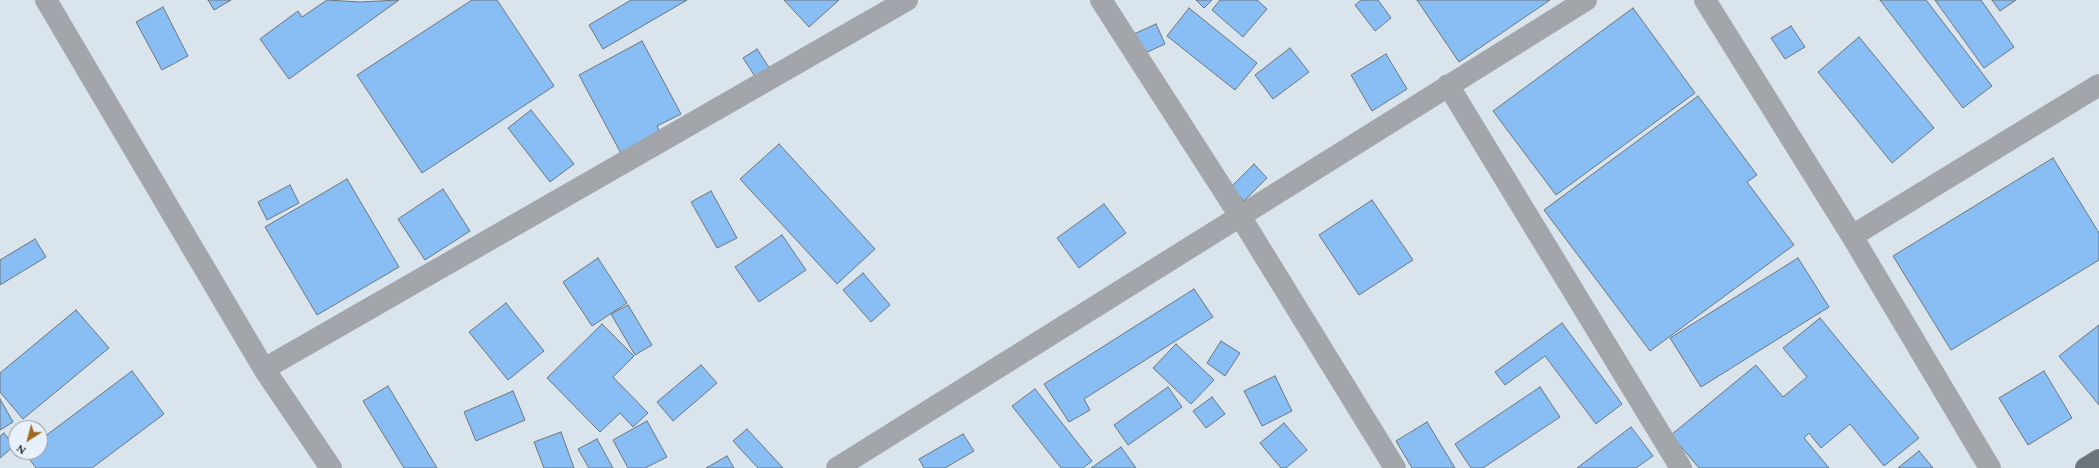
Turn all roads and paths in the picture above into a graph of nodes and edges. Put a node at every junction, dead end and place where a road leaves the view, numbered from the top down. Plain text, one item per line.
1 (46, 0) edge
2 (907, 0) edge
3 (1101, 0) edge
4 (1586, 0) edge
5 (1705, 0) edge
6 (1448, 85) junction
7 (2099, 85) edge
8 (1240, 216) junction
9 (1852, 236) junction
10 (264, 369) junction
11 (2099, 460) edge
12 (331, 468) edge
13 (837, 468) edge
14 (1395, 468) edge
15 (1681, 468) edge
16 (1990, 468) edge
17 (2086, 468) edge

1 - 10 street
2 - 10 street
3 - 8 street
4 - 6 street
5 - 9 street
6 - 8 street
6 - 15 street
7 - 9 street
8 - 13 street
8 - 14 street
9 - 16 street
10 - 12 street
11 - 17 main road

